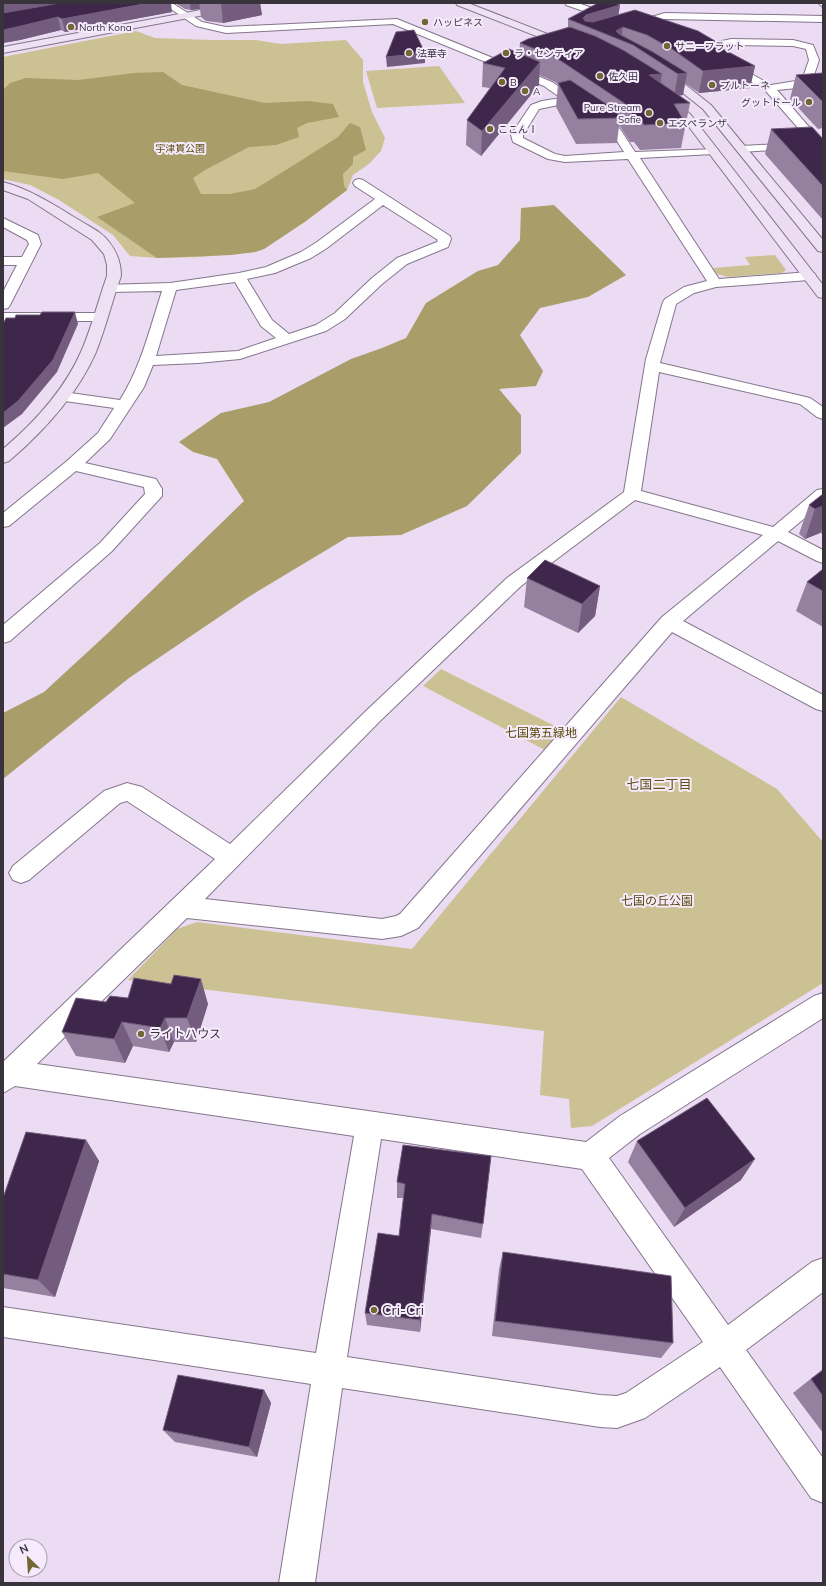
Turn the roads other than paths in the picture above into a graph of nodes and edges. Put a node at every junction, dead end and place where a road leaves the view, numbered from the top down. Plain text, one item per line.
1 (166, 3) edge
2 (252, 3) edge
3 (460, 3) edge
4 (569, 3) edge
5 (186, 16) junction
6 (823, 19) edge
7 (633, 26) junction
8 (620, 29) edge
9 (647, 31) edge
10 (568, 45) junction
11 (554, 49) edge
12 (3, 50) edge
13 (582, 50) edge
14 (514, 61) edge
15 (501, 65) junction
16 (648, 66) edge
17 (769, 88) junction
18 (656, 90) edge
19 (570, 99) junction
20 (821, 148) edge
21 (742, 149) junction
22 (713, 151) junction
23 (632, 155) junction
24 (359, 183) dead end
25 (3, 186) edge
26 (384, 200) junction
27 (3, 222) edge
28 (823, 248) edge
29 (3, 261) edge
30 (25, 261) junction
31 (816, 276) edge
32 (239, 277) junction
33 (715, 283) junction
34 (170, 287) junction
35 (110, 288) junction
36 (823, 294) edge
37 (3, 305) edge
38 (3, 317) edge
39 (100, 317) junction
40 (288, 340) junction
41 (147, 361) junction
42 (652, 366) junction
43 (63, 397) junction
44 (124, 405) junction
45 (823, 414) edge
46 (3, 458) edge
47 (73, 465) junction
48 (632, 494) junction
49 (823, 494) edge
50 (3, 522) edge
51 (776, 533) junction
52 (823, 557) edge
53 (669, 622) junction
54 (3, 636) edge
55 (823, 704) edge
56 (232, 857) junction
57 (21, 873) dead end
58 (182, 906) junction
59 (823, 1004) edge
60 (7, 1077) edge
61 (370, 1124) junction
62 (590, 1156) junction
63 (823, 1273) edge
64 (3, 1322) edge
65 (725, 1346) junction
66 (329, 1370) junction
67 (823, 1486) edge
68 (297, 1583) edge

1 - 5 street
2 - 5 street
3 - 10 street
4 - 7 street
5 - 12 street
5 - 15 street
6 - 7 street
7 - 8 street
7 - 9 street
10 - 11 street
10 - 13 street
14 - 15 street
15 - 19 street
16 - 21 street
17 - 17 street
17 - 20 street
18 - 22 street
19 - 23 street
19 - 23 street
20 - 21 street
21 - 28 street
22 - 23 street
22 - 31 street
23 - 33 street
24 - 26 street
25 - 35 street
26 - 32 street
26 - 40 street
27 - 30 street
29 - 30 street
30 - 37 street
31 - 33 street
31 - 36 street
32 - 34 street
32 - 40 street
33 - 42 street
34 - 35 street
34 - 41 street
35 - 39 street
38 - 39 street
39 - 43 street
40 - 41 street
41 - 44 street
42 - 45 street
42 - 48 street
43 - 44 street
43 - 46 street
44 - 47 street
47 - 50 street
47 - 54 street
48 - 51 street
48 - 56 street
49 - 51 street
51 - 52 street
51 - 53 street
53 - 55 street
53 - 58 street
56 - 57 street
56 - 58 street
58 - 60 street
59 - 62 street
60 - 61 street
61 - 62 street
61 - 66 street
62 - 65 street
63 - 65 street
64 - 66 street
65 - 66 street
65 - 67 street
66 - 68 street

